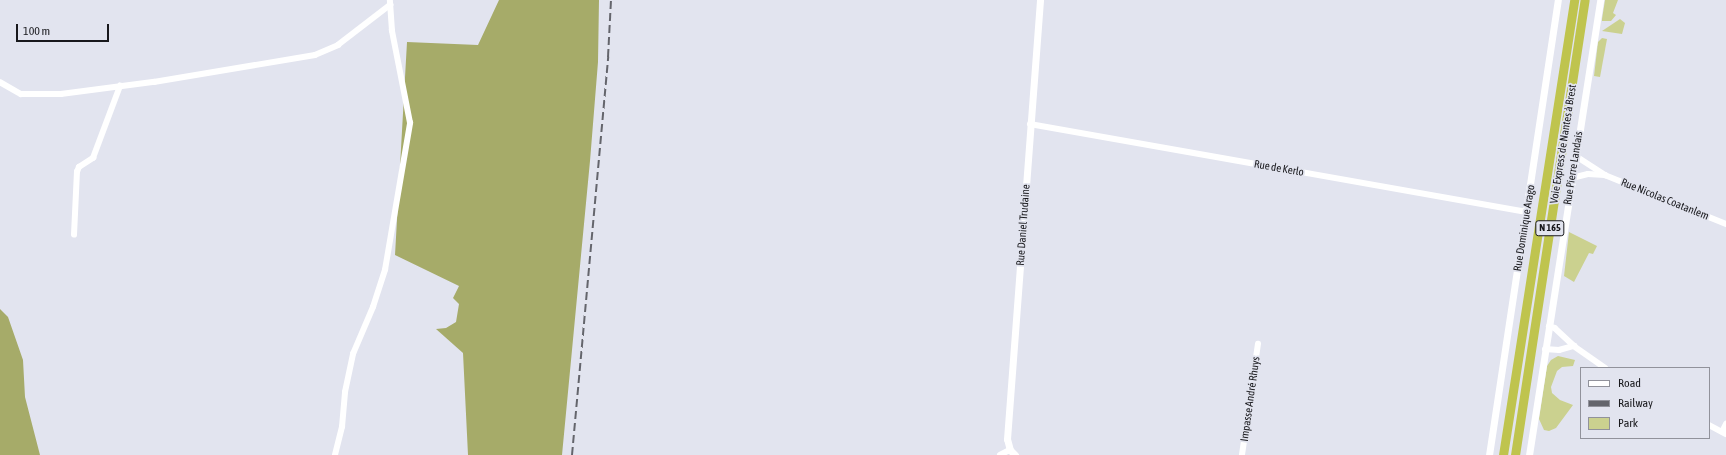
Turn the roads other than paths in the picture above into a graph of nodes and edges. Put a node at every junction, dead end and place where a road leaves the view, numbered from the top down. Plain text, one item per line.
1 (1040, 0) edge
2 (1558, 0) edge
3 (1574, 0) edge
4 (1585, 0) edge
5 (1600, 0) edge
6 (390, 3) edge
7 (0, 82) edge
8 (120, 86) junction
9 (1030, 124) junction
10 (1576, 156) junction
11 (1605, 174) junction
12 (1572, 178) junction
13 (1527, 212) junction
14 (1726, 224) edge
15 (74, 235) dead end
16 (1549, 326) junction
17 (1258, 344) dead end
18 (1574, 346) junction
19 (1545, 349) junction
20 (1604, 367) edge
21 (1726, 424) edge
22 (1710, 426) edge
23 (1724, 433) edge
24 (1012, 453) edge
25 (335, 455) edge
26 (1000, 455) edge
27 (1242, 455) edge
28 (1489, 455) edge
29 (1503, 455) edge
30 (1515, 455) edge
31 (1529, 455) edge

1 - 9 street, Rue Daniel Trudaine
2 - 13 street, Rue Dominique Arago
3 - 29 highway, Voie Express de Nantes à Brest / N 165
4 - 30 highway, Voie Express de Nantes à Brest / N 165
5 - 10 street, Rue Pierre Landais
6 - 8 street
6 - 25 street
7 - 8 street
8 - 15 street
9 - 13 street, Rue de Kerlo
9 - 24 street, Rue Daniel Trudaine
10 - 11 street, Rue Nicolas Coatanlem
10 - 12 street, Rue Pierre Landais
11 - 12 street, Rue Nicolas Coatanlem
11 - 14 street, Rue Nicolas Coatanlem
12 - 16 street, Rue Pierre Landais
13 - 28 street, Rue Dominique Arago
16 - 18 street
16 - 19 street, Rue Pierre Landais
17 - 27 street, Impasse André Rhuys
18 - 19 street
18 - 20 street
19 - 31 street, Rue Pierre Landais
21 - 23 street
22 - 23 street
24 - 26 street

